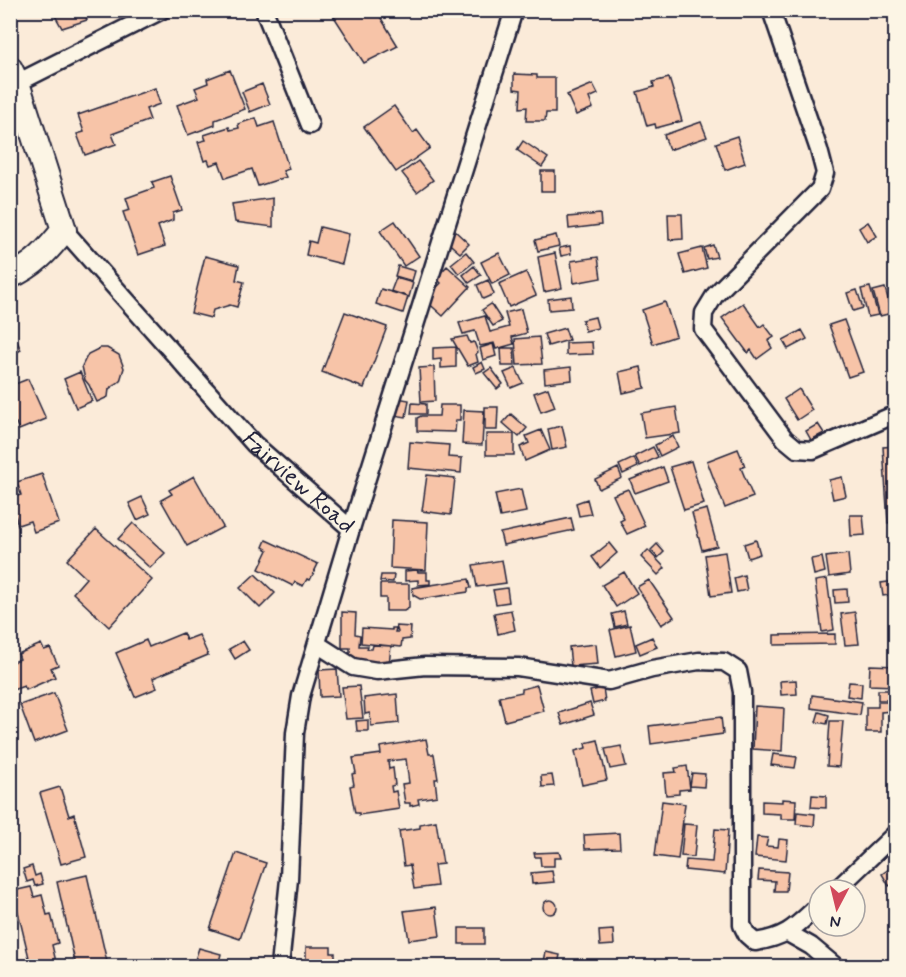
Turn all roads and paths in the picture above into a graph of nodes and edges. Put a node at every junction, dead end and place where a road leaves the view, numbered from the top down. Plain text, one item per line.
1 (162, 10) edge
2 (264, 10) edge
3 (514, 10) edge
4 (771, 10) edge
5 (14, 76) edge
6 (310, 124) dead end
7 (64, 230) junction
8 (10, 276) edge
9 (896, 414) edge
10 (351, 529) junction
11 (316, 644) junction
12 (896, 833) edge
13 (849, 878) edge
14 (807, 916) edge
15 (788, 933) junction
16 (280, 966) edge
17 (835, 966) edge

1 - 5 street
2 - 6 street
3 - 10 street
4 - 9 street
5 - 7 main road, Fairview Road
7 - 8 main road
7 - 10 street, Fairview Road
10 - 11 street, Fairview Road
11 - 15 street
11 - 16 street, Fairview Road
12 - 13 street
14 - 15 street
15 - 17 street

